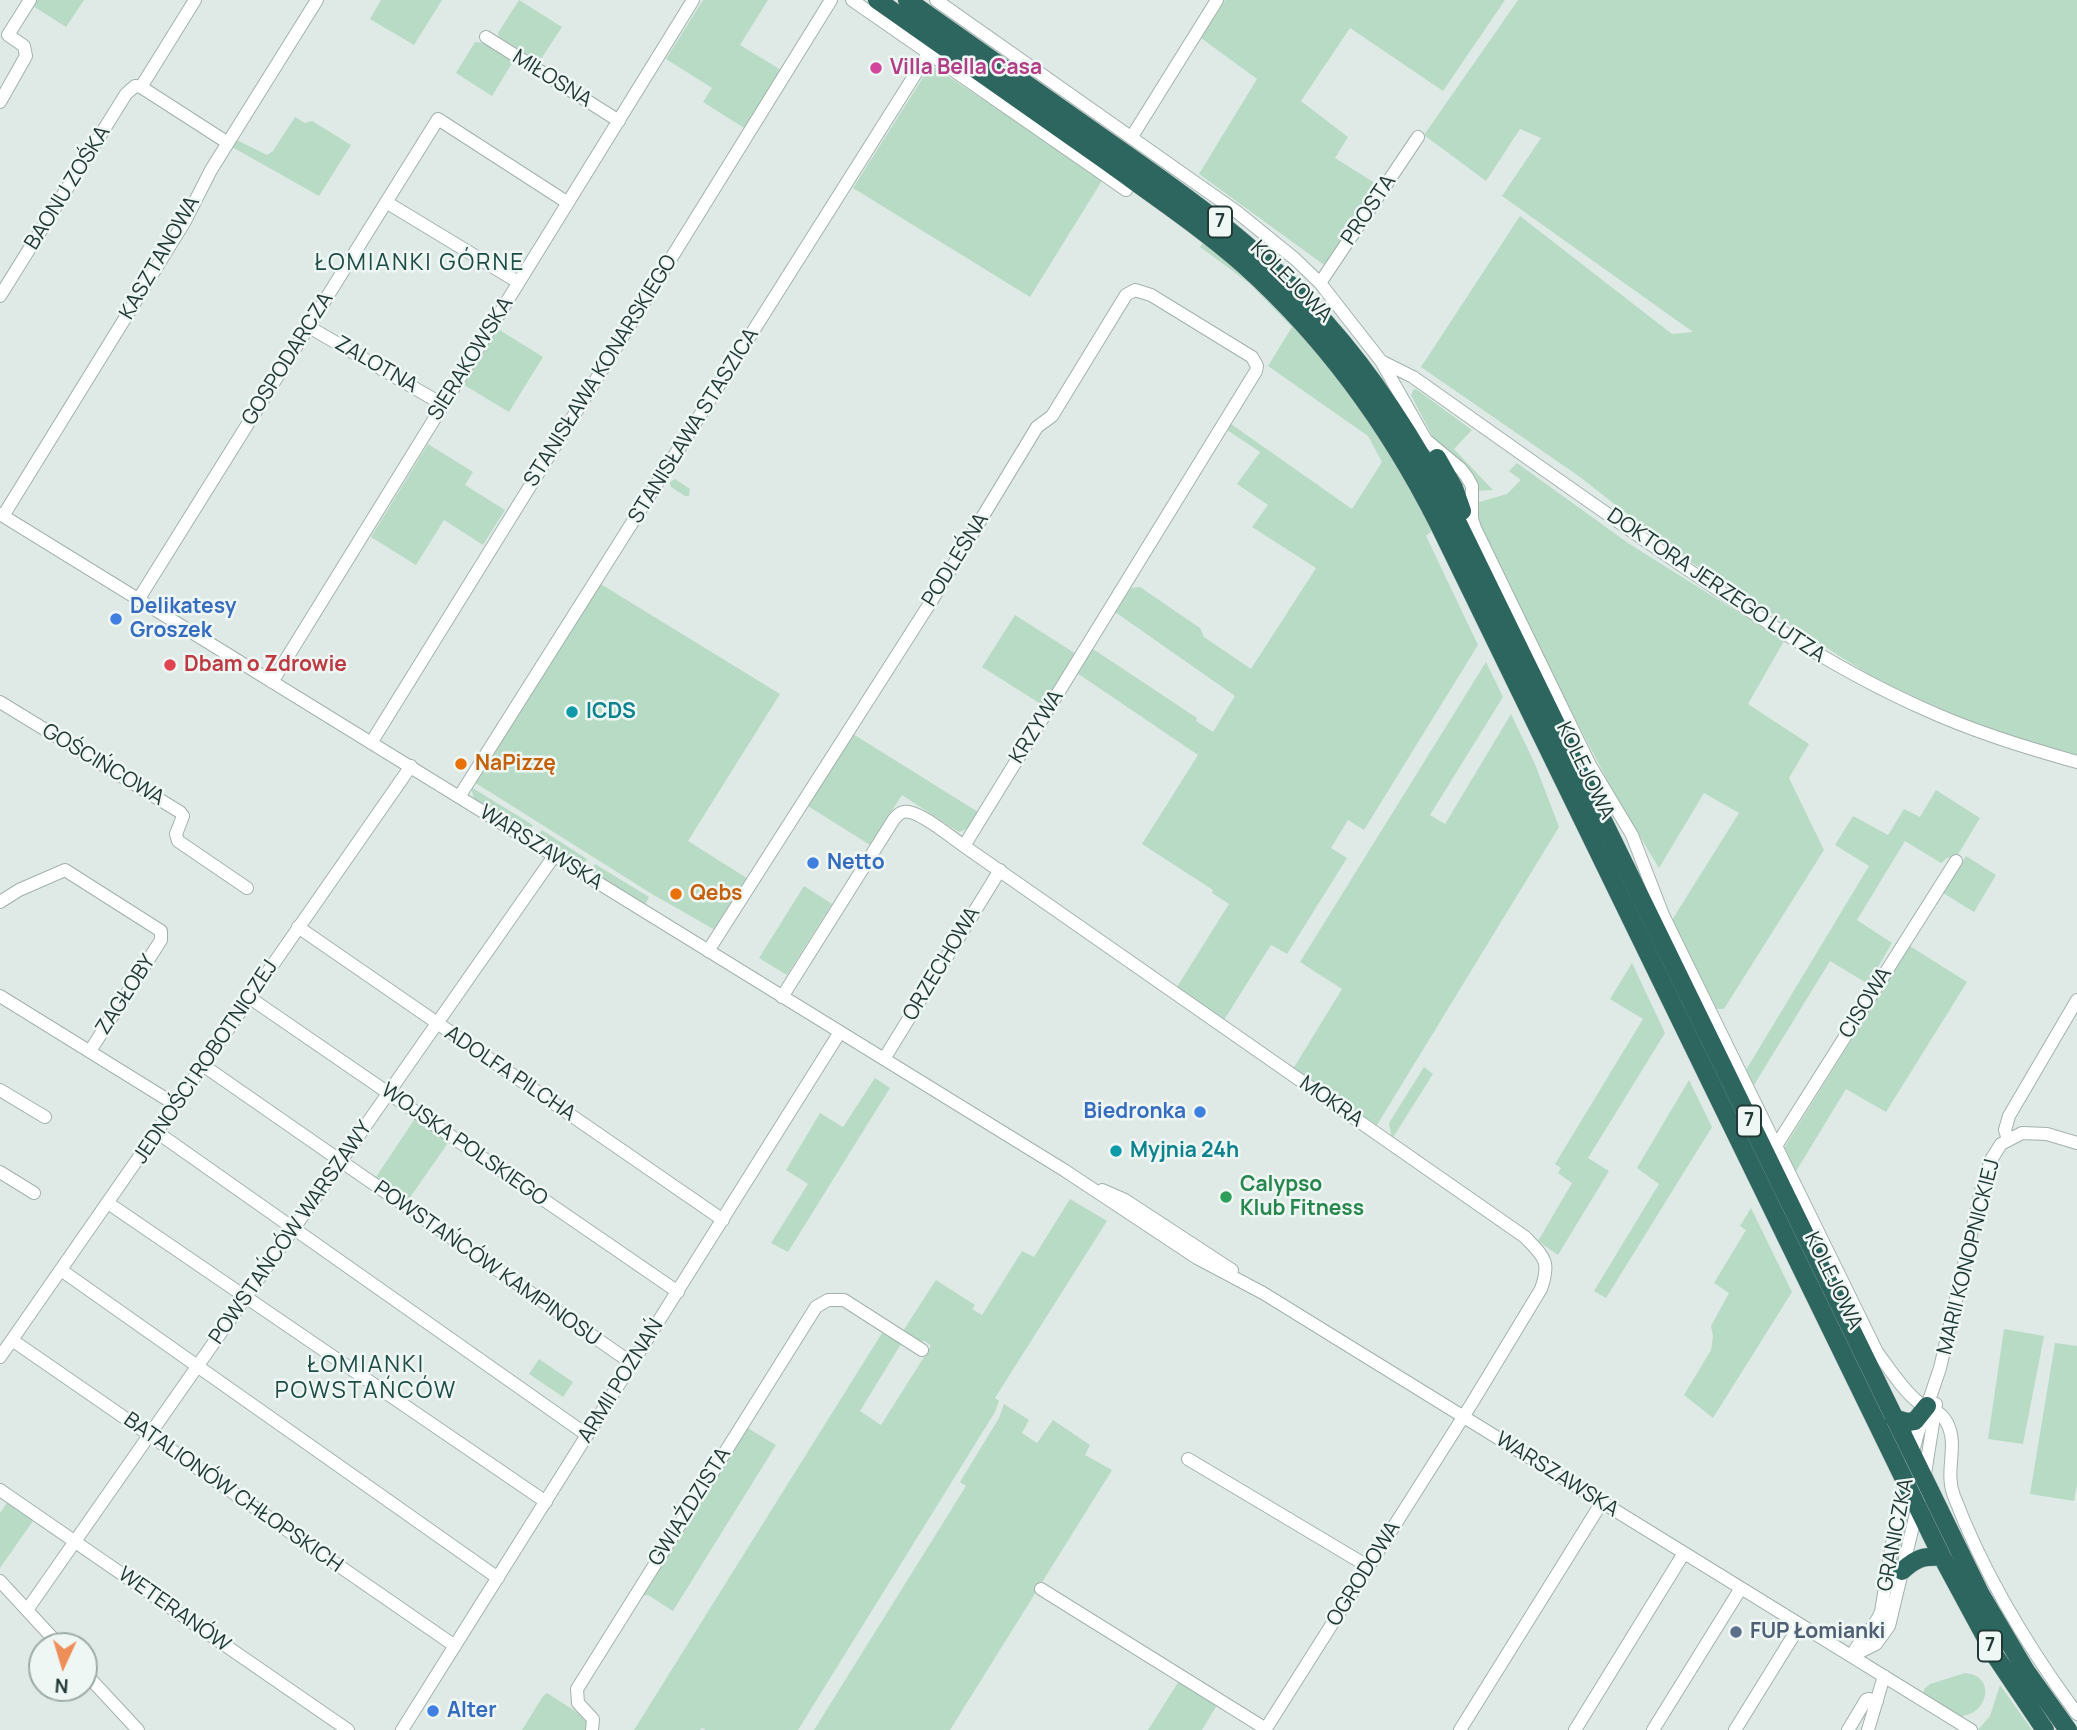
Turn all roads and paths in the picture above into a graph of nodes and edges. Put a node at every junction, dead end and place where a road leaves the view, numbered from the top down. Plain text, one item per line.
1 (30, 0) edge
2 (195, 0) edge
3 (317, 0) edge
4 (693, 0) edge
5 (831, 0) edge
6 (852, 0) edge
7 (877, 0) edge
8 (907, 0) edge
9 (936, 0) edge
10 (1217, 0) edge
11 (952, 5) edge
12 (4, 32) edge
13 (486, 37) dead end
14 (928, 54) junction
15 (141, 87) junction
16 (0, 102) edge
17 (619, 121) junction
18 (1418, 137) dead end
19 (1131, 138) junction
20 (228, 143) junction
21 (1126, 190) joint
22 (386, 202) junction
23 (1164, 202) junction
24 (568, 203) junction
25 (518, 282) junction
26 (1320, 283) junction
27 (0, 296) edge
28 (309, 327) junction
29 (1252, 357) joint
30 (1381, 361) junction
31 (442, 404) junction
32 (1429, 444) joint
33 (1, 515) edge
34 (1470, 532) junction
35 (138, 600) junction
36 (272, 682) junction
37 (0, 702) edge
38 (371, 743) junction
39 (2077, 762) edge
40 (411, 766) junction
41 (459, 797) junction
42 (964, 846) junction
43 (554, 856) junction
44 (1956, 861) dead end
45 (1000, 870) junction
46 (247, 888) dead end
47 (0, 902) edge
48 (298, 927) junction
49 (708, 951) junction
50 (0, 996) edge
51 (782, 997) junction
52 (250, 998) junction
53 (2077, 1000) edge
54 (438, 1024) junction
55 (840, 1032) junction
56 (90, 1051) junction
57 (884, 1059) junction
58 (204, 1066) junction
59 (0, 1090) edge
60 (390, 1094) junction
61 (176, 1105) junction
62 (45, 1117) dead end
63 (158, 1133) junction
64 (2008, 1139) junction
65 (2077, 1143) edge
66 (1776, 1146) junction
67 (341, 1162) junction
68 (0, 1172) edge
69 (34, 1193) dead end
70 (108, 1203) junction
71 (723, 1220) junction
72 (293, 1229) junction
73 (61, 1270) junction
74 (678, 1292) junction
75 (245, 1297) junction
76 (12, 1340) junction
77 (922, 1350) dead end
78 (0, 1357) edge
79 (633, 1364) junction
80 (197, 1366) junction
81 (1931, 1408) junction
82 (1463, 1417) junction
83 (1894, 1418) junction
84 (149, 1435) junction
85 (587, 1435) junction
86 (1913, 1457) junction
87 (1188, 1459) dead end
88 (1924, 1480) junction
89 (1905, 1482) junction
90 (0, 1490) edge
91 (546, 1502) junction
92 (1602, 1502) junction
93 (1918, 1507) junction
94 (74, 1542) junction
95 (1684, 1553) junction
96 (1942, 1557) junction
97 (1369, 1567) junction
98 (1902, 1571) junction
99 (498, 1578) junction
100 (0, 1581) edge
101 (1041, 1588) dead end
102 (1741, 1588) junction
103 (27, 1610) junction
104 (1800, 1625) junction
105 (47, 1632) edge
106 (455, 1646) junction
107 (1852, 1656) junction
108 (1884, 1676) junction
109 (98, 1687) edge
110 (1877, 1700) junction
111 (2077, 1714) edge
112 (1265, 1729) edge
113 (138, 1730) edge
114 (348, 1730) edge
115 (402, 1730) edge
116 (592, 1730) edge
117 (1460, 1730) edge
118 (1575, 1730) edge
119 (1653, 1730) edge
120 (1735, 1730) edge
121 (1848, 1730) edge
122 (1868, 1730) edge
123 (1971, 1730) edge
124 (2045, 1730) edge
125 (2068, 1730) edge

1 - 12 street
2 - 15 street, BAONU ZOŚKA
3 - 20 street, KASZTANOWA
4 - 17 street, SIERAKOWSKA
5 - 38 street, STANISŁAWA KONARSKIEGO
6 - 14 street
7 - 23 highway, KOLEJOWA / 7
8 - 34 highway, KOLEJOWA / 7
9 - 11 street, KOLEJOWA
10 - 19 street
11 - 19 street, KOLEJOWA
12 - 16 street
13 - 17 street, MIŁOSNA
14 - 21 street
14 - 41 street, STANISŁAWA STASZICA
15 - 20 street
15 - 27 street, BAONU ZOŚKA
17 - 24 street, SIERAKOWSKA
18 - 26 street, PROSTA
19 - 26 street, KOLEJOWA
20 - 33 street, KASZTANOWA
21 - 23 highway
22 - 24 street, GOSPODARCZA
22 - 25 street
22 - 28 street, GOSPODARCZA
23 - 89 highway, KOLEJOWA / 7
24 - 25 street, SIERAKOWSKA
25 - 31 street, SIERAKOWSKA
26 - 30 street, KOLEJOWA
28 - 31 street, ZALOTNA
28 - 35 street, GOSPODARCZA
29 - 42 street, KRZYWA
29 - 49 street, PODLEŚNA
30 - 32 street, KOLEJOWA
30 - 39 street, DOKTORA JERZEGO LUTZA
31 - 36 street, SIERAKOWSKA
32 - 34 highway
33 - 35 street, WARSZAWSKA
34 - 66 street
34 - 83 highway, KOLEJOWA / 7
35 - 36 street, WARSZAWSKA
36 - 38 street, WARSZAWSKA
37 - 46 street, GOŚCIŃCOWA
38 - 40 street, WARSZAWSKA
40 - 41 street, WARSZAWSKA
40 - 48 street, JEDNOŚCI ROBOTNICZEJ
41 - 43 street, WARSZAWSKA
42 - 45 street, MOKRA
42 - 51 street
43 - 49 street, WARSZAWSKA
43 - 54 street, POWSTAŃCÓW WARSZAWY
44 - 66 street, CISOWA
45 - 57 street, ORZECHOWA
45 - 82 street, MOKRA
47 - 56 street, ZAGŁOBY
48 - 52 street, JEDNOŚCI ROBOTNICZEJ
48 - 54 street, ADOLFA PILCHA
49 - 51 street, WARSZAWSKA
50 - 56 street
51 - 55 street, WARSZAWSKA
52 - 58 street, JEDNOŚCI ROBOTNICZEJ
52 - 60 street, WOJSKA POLSKIEGO
53 - 64 street
54 - 60 street, POWSTAŃCÓW WARSZAWY
54 - 71 street, ADOLFA PILCHA
55 - 57 street, WARSZAWSKA
55 - 71 street, ARMII POZNAŃ
56 - 61 street
57 - 82 street, WARSZAWSKA
58 - 61 street, JEDNOŚCI ROBOTNICZEJ
58 - 67 street, POWSTAŃCÓW KAMPINOSU
59 - 62 street
60 - 67 street, POWSTAŃCÓW WARSZAWY
60 - 74 street, WOJSKA POLSKIEGO
61 - 63 street, JEDNOŚCI ROBOTNICZEJ
63 - 70 street, JEDNOŚCI ROBOTNICZEJ
63 - 72 street
64 - 65 street, MARII KONOPNICKIEJ
64 - 81 street, MARII KONOPNICKIEJ
66 - 81 street
67 - 72 street, POWSTAŃCÓW WARSZAWY
67 - 79 street, POWSTAŃCÓW KAMPINOSU
68 - 69 street
70 - 73 street, JEDNOŚCI ROBOTNICZEJ
70 - 75 street
71 - 74 street, ARMII POZNAŃ
72 - 75 street, POWSTAŃCÓW WARSZAWY
72 - 85 street
73 - 76 street, JEDNOŚCI ROBOTNICZEJ
73 - 80 street
74 - 79 street, ARMII POZNAŃ
75 - 80 street, POWSTAŃCÓW WARSZAWY
75 - 91 street
76 - 78 street, JEDNOŚCI ROBOTNICZEJ
76 - 84 street, BATALIONÓW CHŁOPSKICH
77 - 116 street, GWIAŹDZISTA
79 - 85 street, ARMII POZNAŃ
80 - 84 street, POWSTAŃCÓW WARSZAWY
80 - 99 street
81 - 83 highway
81 - 86 street, MARII KONOPNICKIEJ
81 - 88 street, MARII KONOPNICKIEJ
81 - 111 street
82 - 92 street, WARSZAWSKA
82 - 97 street, OGRODOWA
83 - 86 highway, KOLEJOWA / 7
84 - 94 street, POWSTAŃCÓW WARSZAWY
84 - 106 street, BATALIONÓW CHŁOPSKICH
85 - 91 street, ARMII POZNAŃ
86 - 88 highway, KOLEJOWA / 7
86 - 89 street, GRANICZKA
87 - 97 street
88 - 93 street, GRANICZKA
88 - 125 highway, KOLEJOWA / 7
89 - 93 highway, KOLEJOWA / 7
89 - 107 street, GRANICZKA
90 - 94 street, WETERANÓW
91 - 99 street, ARMII POZNAŃ
92 - 95 street, WARSZAWSKA
92 - 117 street
93 - 96 highway, KOLEJOWA / 7
93 - 98 street, GRANICZKA
94 - 103 street, POWSTAŃCÓW WARSZAWY
94 - 114 street, WETERANÓW
95 - 102 street, WARSZAWSKA
95 - 118 street
96 - 98 highway
96 - 124 highway, KOLEJOWA / 7
97 - 112 street, OGRODOWA
98 - 107 street, GRANICZKA
99 - 106 street, ARMII POZNAŃ
100 - 103 street
101 - 112 street
102 - 104 street, WARSZAWSKA
102 - 119 street
103 - 105 street
104 - 107 street, WARSZAWSKA
104 - 120 street
106 - 115 street, ARMII POZNAŃ
107 - 108 street
108 - 110 street
108 - 123 street
109 - 113 street
110 - 121 street
110 - 122 street

